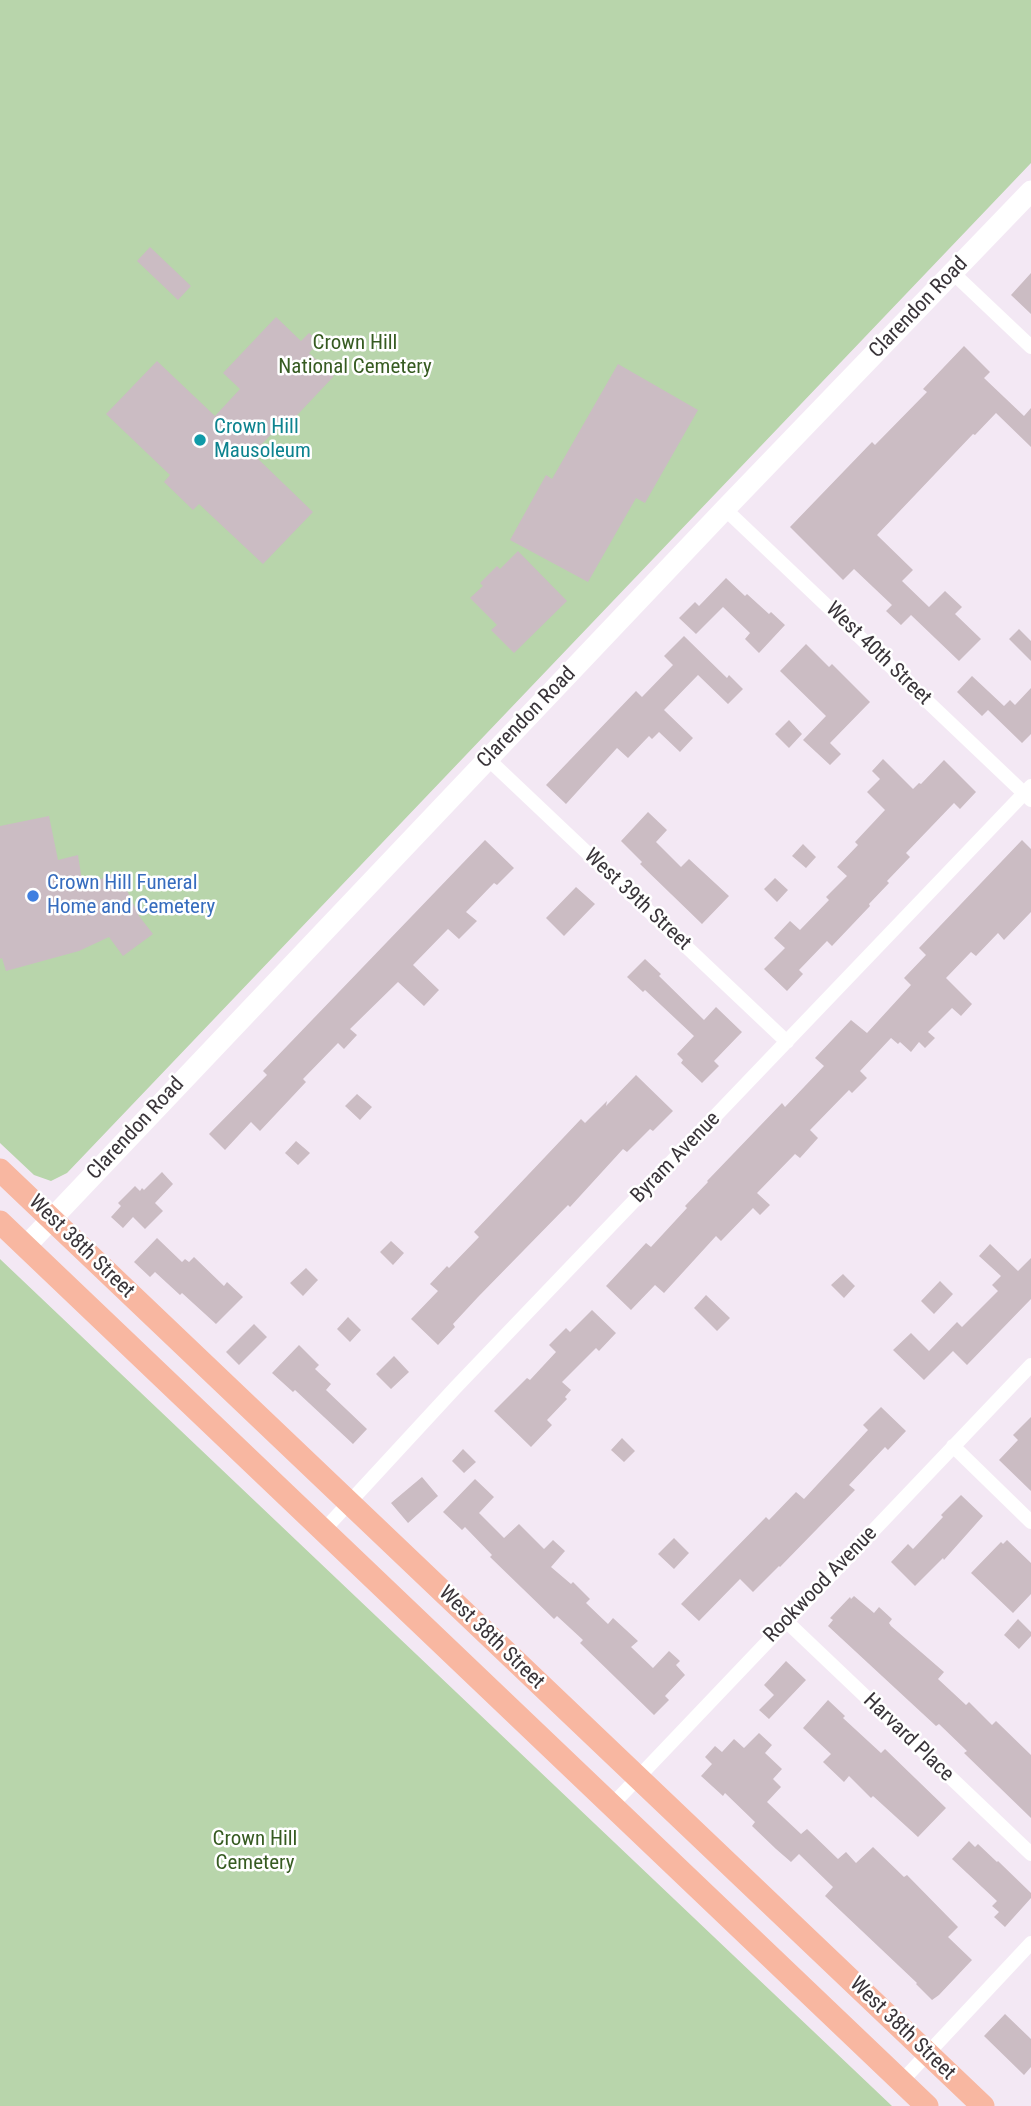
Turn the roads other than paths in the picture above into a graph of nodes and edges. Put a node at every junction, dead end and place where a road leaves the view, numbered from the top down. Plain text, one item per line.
1 (1031, 191) edge
2 (953, 273) junction
3 (1031, 347) edge
4 (725, 509) junction
5 (488, 759) junction
6 (1029, 793) edge
7 (786, 1042) junction
8 (0, 1170) edge
9 (51, 1219) junction
10 (0, 1222) edge
11 (25, 1247) junction
12 (1031, 1364) edge
13 (953, 1446) junction
14 (350, 1502) junction
15 (1031, 1522) edge
16 (323, 1531) junction
17 (786, 1621) junction
18 (638, 1777) junction
19 (611, 1806) junction
20 (1031, 1854) edge
21 (1031, 1943) edge
22 (928, 2053) junction
23 (901, 2082) junction
24 (927, 2106) edge
25 (983, 2106) edge

1 - 2 street, Clarendon Road
2 - 3 street
2 - 4 street, Clarendon Road
4 - 5 street, Clarendon Road
4 - 6 street, West 40th Street
5 - 7 street, West 39th Street
5 - 9 street, Clarendon Road
6 - 7 street, Byram Avenue
7 - 14 street, Byram Avenue
8 - 9 main road, West 38th Street
9 - 11 street, Clarendon Road
9 - 14 main road, West 38th Street
10 - 11 main road, West 38th Street
11 - 16 main road, West 38th Street
12 - 13 street, Rookwood Avenue
13 - 15 street
13 - 17 street, Rookwood Avenue
14 - 16 street, Byram Avenue
14 - 18 main road, West 38th Street
16 - 19 main road, West 38th Street
17 - 18 street, Rookwood Avenue
17 - 20 street, Harvard Place
18 - 19 street, Rookwood Avenue
18 - 22 main road, West 38th Street
19 - 23 main road, West 38th Street
21 - 22 street
22 - 23 street
22 - 25 main road, West 38th Street
23 - 24 main road, West 38th Street

